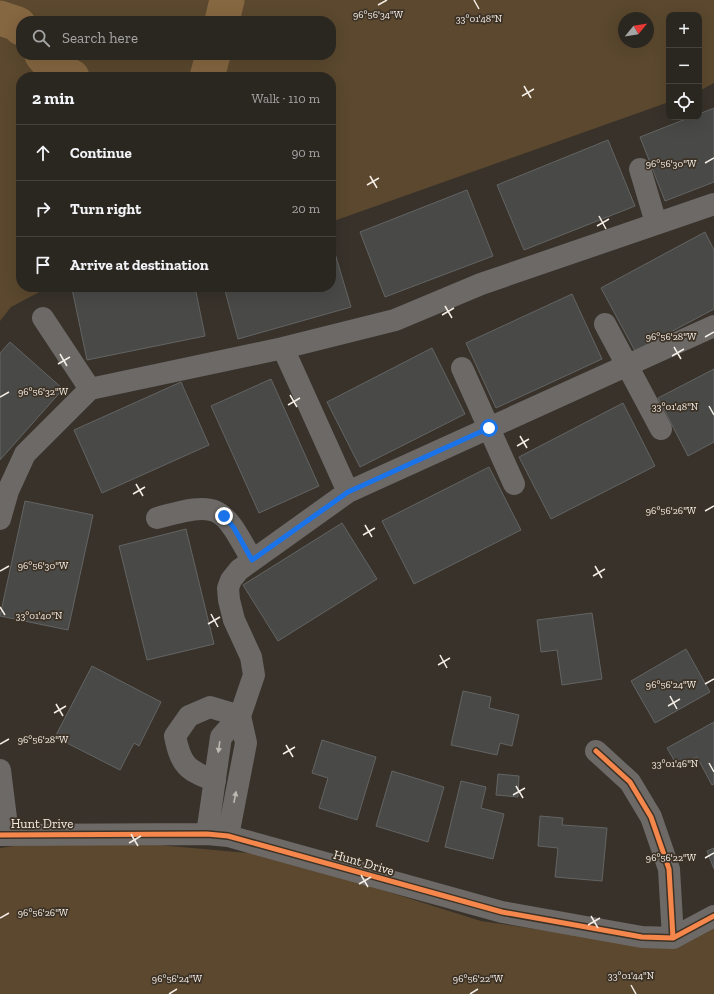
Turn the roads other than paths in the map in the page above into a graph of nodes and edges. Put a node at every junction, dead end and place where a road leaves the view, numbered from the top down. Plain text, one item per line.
1 (640, 169) dead end
2 (714, 204) edge
3 (656, 223) junction
4 (43, 318) dead end
5 (605, 324) dead end
6 (714, 326) edge
7 (283, 348) junction
8 (626, 366) junction
9 (462, 368) dead end
10 (90, 389) junction
11 (489, 428) junction
12 (661, 429) dead end
13 (514, 484) dead end
14 (348, 492) junction
15 (157, 518) dead end
16 (0, 519) edge
17 (252, 560) junction
18 (240, 716) junction
19 (596, 751) dead end
20 (0, 770) edge
21 (215, 780) junction
22 (4, 835) edge
23 (218, 835) junction
24 (714, 916) edge
25 (673, 938) junction

1 - 3 street
2 - 3 street
3 - 7 street
4 - 10 street
5 - 8 street
6 - 8 street
7 - 10 street
7 - 14 street
8 - 11 street
8 - 12 street
9 - 11 street
10 - 16 street
11 - 13 street
11 - 14 street
14 - 17 street
15 - 17 street
17 - 18 street
18 -> 21 street
18 - 21 street
23 -> 18 street
19 - 25 street
20 - 22 street
21 - 23 street
22 - 23 street, Hunt Drive
23 - 25 street, Hunt Drive
24 - 25 street

